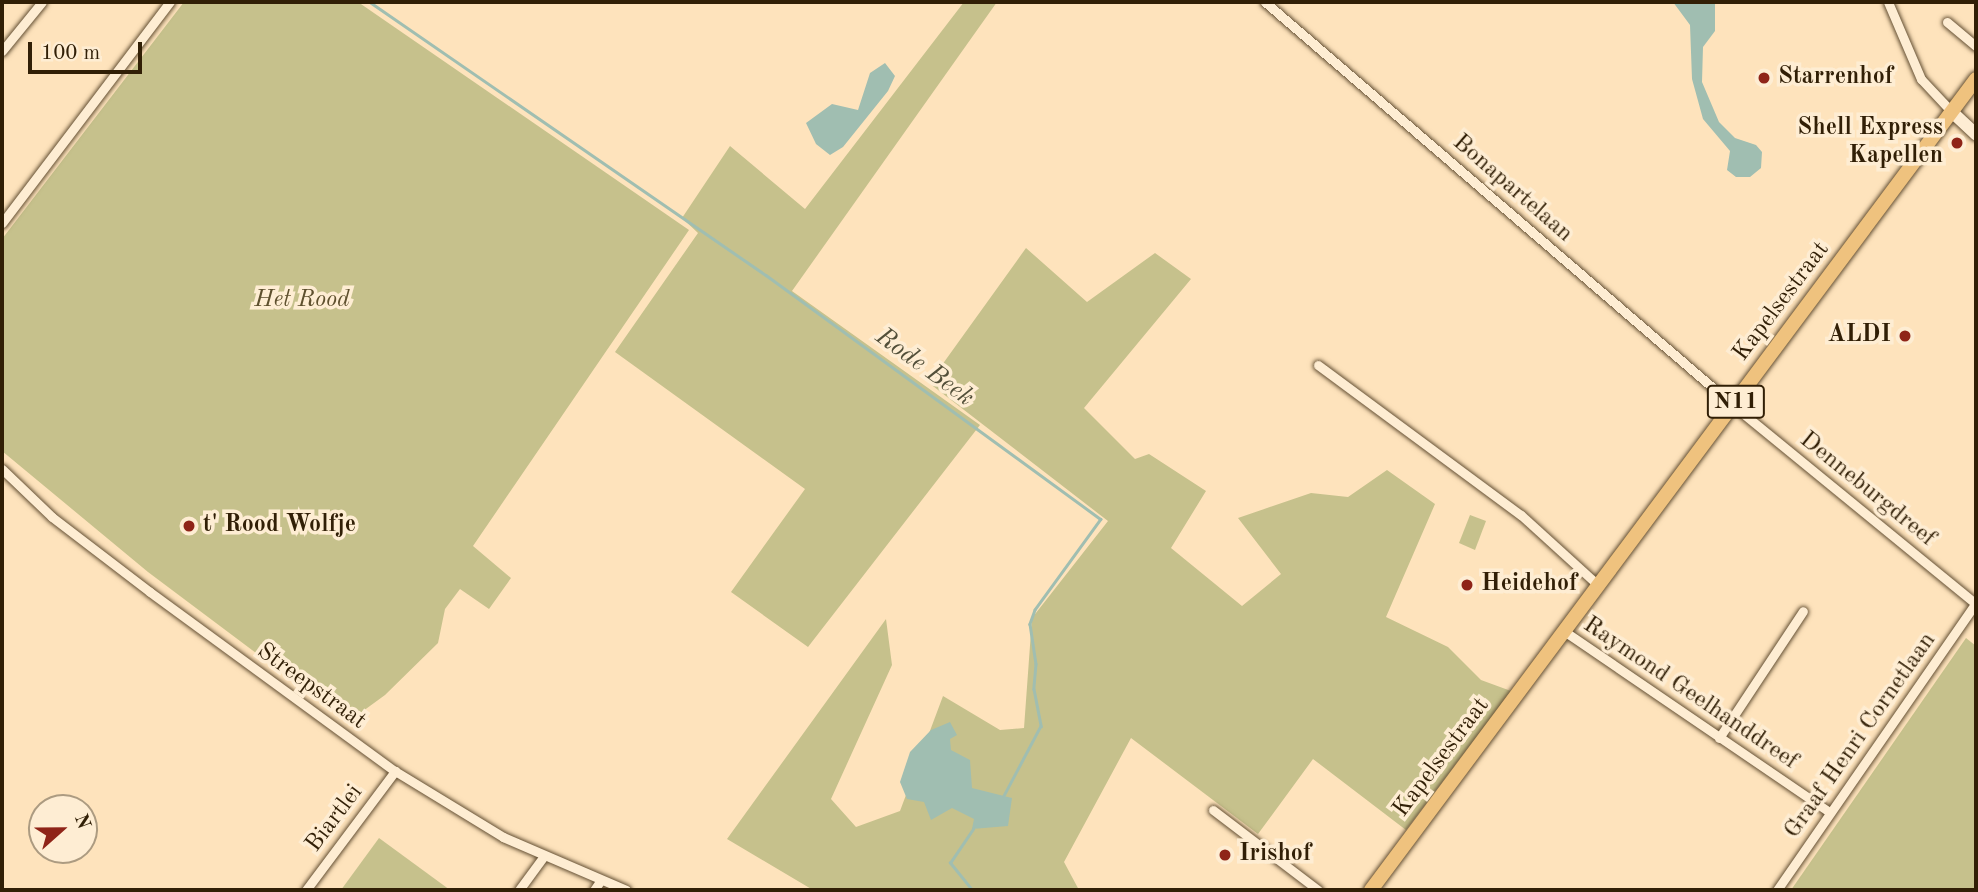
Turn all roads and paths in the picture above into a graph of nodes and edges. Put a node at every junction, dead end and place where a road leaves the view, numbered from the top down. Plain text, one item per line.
1 (42, 2) edge
2 (170, 2) edge
3 (1265, 2) edge
4 (1888, 2) edge
5 (1947, 22) dead end
6 (1976, 46) edge
7 (2, 51) edge
8 (1976, 79) edge
9 (1952, 112) junction
10 (1976, 134) edge
11 (2, 223) edge
12 (1318, 365) dead end
13 (1734, 406) junction
14 (2, 469) edge
15 (1598, 585) junction
16 (1976, 603) edge
17 (1803, 611) dead end
18 (1564, 631) junction
19 (1719, 738) junction
20 (395, 771) junction
21 (1213, 810) dead end
22 (1829, 812) junction
23 (544, 856) junction
24 (601, 880) junction
25 (306, 890) edge
26 (519, 890) edge
27 (594, 890) edge
28 (626, 890) edge
29 (1318, 890) edge
30 (1371, 890) edge
31 (1777, 890) edge

1 - 7 street
2 - 11 street
3 - 13 street, Bonapartelaan
4 - 9 street
5 - 6 street
8 - 9 main road, Kapelsestraat / N11
9 - 10 main road
9 - 13 main road, Kapelsestraat / N11
12 - 15 street
13 - 15 main road, Kapelsestraat / N11
13 - 16 street, Denneburgdreef
14 - 20 street, Streepstraat
15 - 18 main road, Kapelsestraat / N11
16 - 22 street, Graaf Henri Cornetlaan
17 - 19 street
18 - 19 street, Raymond Geelhanddreef
18 - 30 main road, Kapelsestraat / N11
19 - 22 street, Raymond Geelhanddreef
20 - 23 street, Streepstraat
20 - 25 street, Biartlei
21 - 29 street
22 - 31 street, Graaf Henri Cornetlaan
23 - 24 street, Streepstraat
23 - 26 street
24 - 27 street
24 - 28 street, Streepstraat

